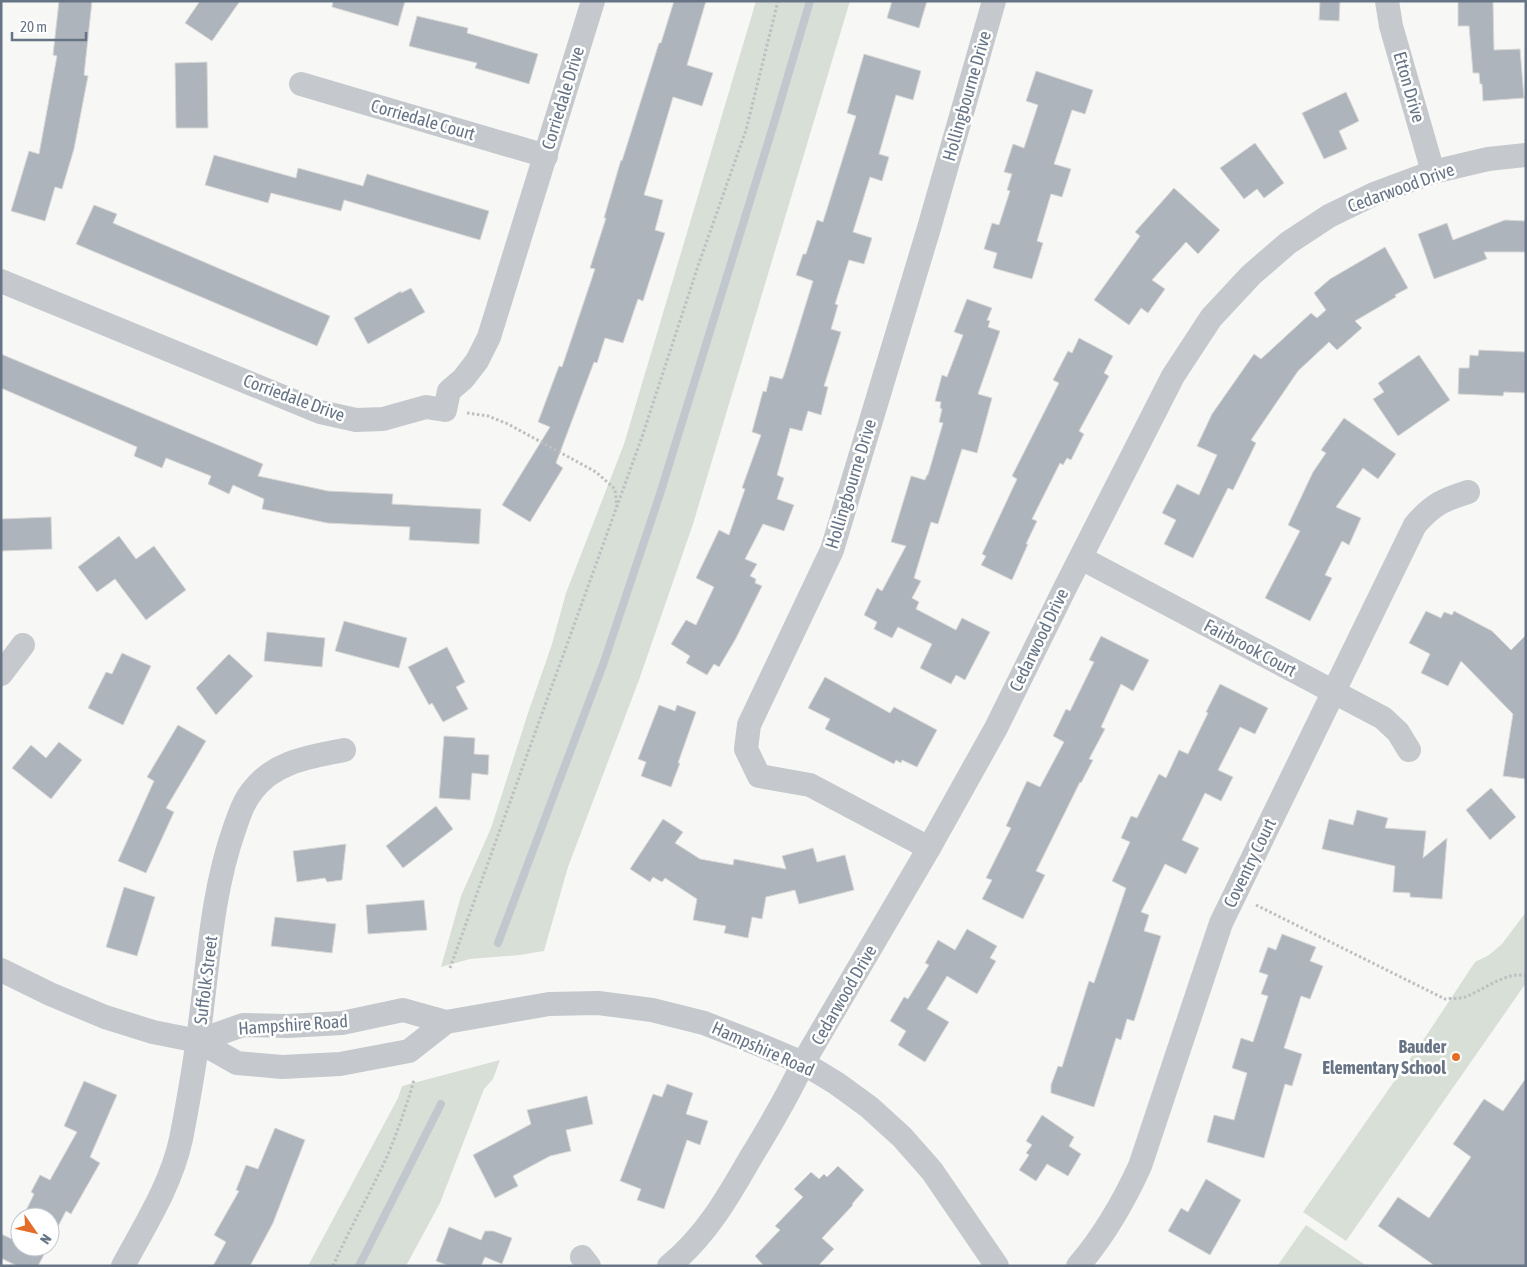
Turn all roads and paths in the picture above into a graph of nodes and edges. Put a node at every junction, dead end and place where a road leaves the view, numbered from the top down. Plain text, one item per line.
1 (778, 1) edge
2 (994, 1) edge
3 (1387, 1) edge
4 (592, 7) edge
5 (301, 84) dead end
6 (546, 156) junction
7 (1526, 156) edge
8 (1434, 172) junction
9 (1, 281) edge
10 (445, 410) junction
11 (1468, 492) dead end
12 (617, 508) junction
13 (1081, 558) junction
14 (23, 645) dead end
15 (1, 674) edge
16 (1333, 693) junction
17 (344, 750) dead end
18 (1409, 750) dead end
19 (929, 848) junction
20 (1256, 905) dead end
21 (450, 968) dead end
22 (1, 970) edge
23 (1526, 976) edge
24 (446, 1022) junction
25 (198, 1041) junction
26 (803, 1063) junction
27 (414, 1080) dead end
28 (123, 1266) edge
29 (333, 1266) edge
30 (669, 1266) edge
31 (997, 1266) edge
32 (1078, 1266) edge

1 - 12 path
2 - 19 street, Hollingbourne Drive
3 - 8 street, Etton Drive
4 - 6 street, Corriedale Drive
5 - 6 street, Corriedale Court
6 - 10 street, Corriedale Drive
7 - 8 street, Cedarwood Drive
8 - 13 street, Cedarwood Drive
9 - 10 street, Corriedale Drive
10 - 12 path
11 - 16 street, Coventry Court
12 - 21 path
13 - 16 street, Fairbrook Court
13 - 19 street, Cedarwood Drive
14 - 15 street
16 - 18 street, Fairbrook Court
16 - 32 street, Coventry Court
17 - 25 street, Suffolk Street
19 - 26 street, Cedarwood Drive
20 - 23 path
22 - 25 street, Hampshire Road
24 - 25 street, Hampshire Road
24 - 25 street, Hampshire Road
24 - 26 street, Hampshire Road
25 - 28 street, Suffolk Street
26 - 30 street, Cedarwood Drive
26 - 31 street, Hampshire Road
27 - 29 path

